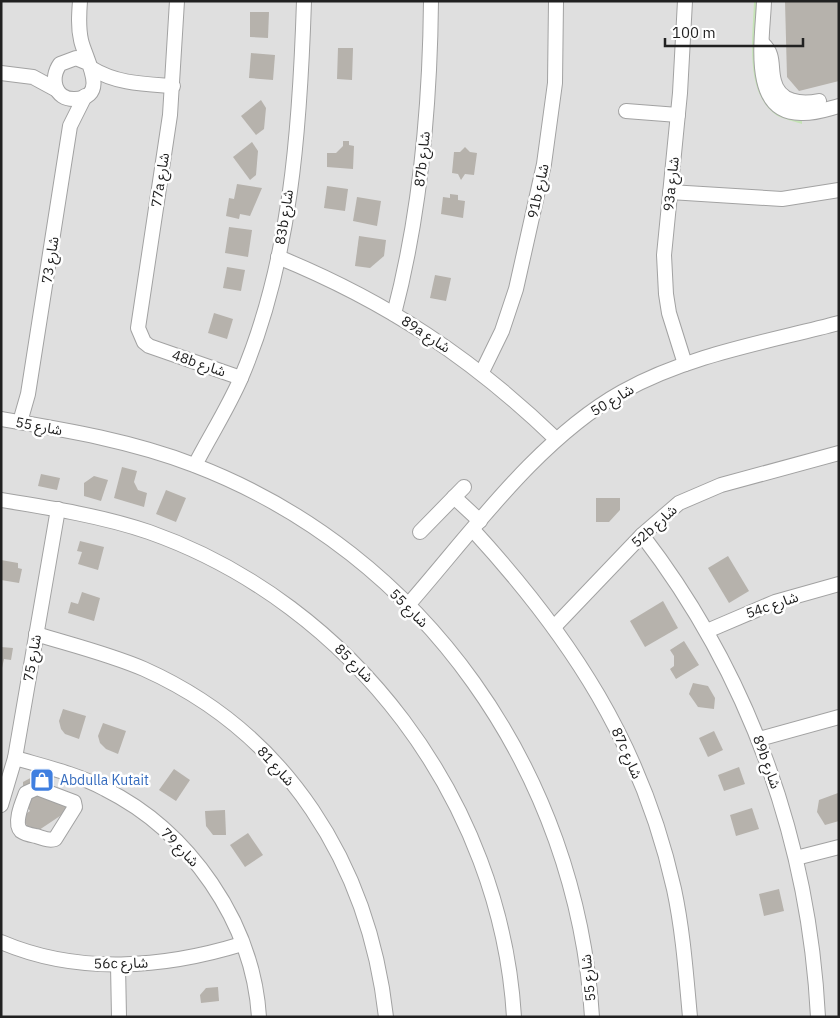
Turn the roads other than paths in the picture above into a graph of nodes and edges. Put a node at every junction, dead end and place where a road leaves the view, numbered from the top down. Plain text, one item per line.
1 (80, 1) edge
2 (177, 1) edge
3 (304, 1) edge
4 (431, 1) edge
5 (556, 1) edge
6 (684, 1) edge
7 (764, 1) edge
8 (79, 28) junction
9 (762, 43) junction
10 (61, 62) junction
11 (89, 65) junction
12 (1, 73) edge
13 (24, 74) junction
14 (126, 82) junction
15 (173, 86) junction
16 (60, 94) junction
17 (87, 94) junction
18 (839, 97) edge
19 (839, 106) edge
20 (626, 111) dead end
21 (678, 116) junction
22 (70, 126) junction
23 (839, 190) edge
24 (670, 192) junction
25 (278, 257) junction
26 (394, 314) junction
27 (839, 322) edge
28 (156, 348) joint
29 (685, 364) junction
30 (482, 372) junction
31 (241, 378) junction
32 (1, 419) edge
33 (23, 423) junction
34 (556, 439) junction
35 (839, 454) edge
36 (199, 466) junction
37 (1, 500) edge
38 (58, 509) junction
39 (476, 525) junction
40 (420, 532) dead end
41 (642, 535) junction
42 (839, 584) edge
43 (405, 602) junction
44 (554, 626) junction
45 (706, 631) junction
46 (36, 634) junction
47 (839, 717) edge
48 (759, 739) junction
49 (15, 758) junction
50 (88, 781) junction
51 (24, 798) junction
52 (3, 799) edge
53 (75, 804) junction
54 (839, 847) edge
55 (796, 858) junction
56 (1, 942) edge
57 (242, 944) junction
58 (118, 965) junction
59 (119, 1017) edge
60 (259, 1017) edge
61 (386, 1017) edge
62 (514, 1017) edge
63 (592, 1017) edge
64 (690, 1017) edge
65 (818, 1017) edge

1 - 8 street
2 - 15 street, 77a شارع
3 - 25 street, 83b شارع
4 - 26 street, 87b شارع
5 - 30 street, 91b شارع
6 - 21 street, 93a شارع
7 - 9 street
8 - 10 street
8 - 11 street
9 - 18 street
9 - 19 street
10 - 11 street
10 - 13 street
10 - 16 street
11 - 14 street
11 - 17 street
12 - 13 street
13 - 16 street
14 - 15 street
14 - 17 street
15 - 28 street, 77a شارع
16 - 17 street
16 - 22 street, شارع 73
17 - 22 street, شارع 73
20 - 21 street
21 - 24 street, 93a شارع
22 - 33 street, شارع 73
23 - 24 street
24 - 29 street, 93a شارع
25 - 26 street, 89a شارع
25 - 31 street, 83b شارع
26 - 30 street, 89a شارع
27 - 29 street, شارع 50
28 - 31 street, 48b شارع
29 - 34 street, شارع 50
30 - 34 street, 89a شارع
31 - 36 street, 83b شارع
32 - 33 street, شارع 55
33 - 36 street, شارع 55
34 - 39 street, شارع 50
35 - 41 street, 52b شارع
36 - 43 street, شارع 55
37 - 38 street, شارع 85
38 - 46 street, شارع 75
38 - 62 street, شارع 85
39 - 40 street, 87c شارع
39 - 43 street, شارع 50
39 - 44 street, 87c شارع
41 - 44 street, 52b شارع
41 - 45 street, 89b شارع
42 - 45 street, 54c شارع
43 - 63 street, شارع 55
44 - 64 street, 87c شارع
45 - 48 street, 89b شارع
46 - 49 street, شارع 75
46 - 61 street, شارع 81
47 - 48 street
48 - 55 street, 89b شارع
49 - 50 street, شارع 79
49 - 52 street, شارع 75
50 - 53 street
50 - 57 street, شارع 79
51 - 52 street
51 - 53 street
51 - 53 street
54 - 55 street
55 - 65 street, 89b شارع
56 - 58 street, 56c شارع
57 - 58 street, 56c شارع
57 - 60 street, شارع 79
58 - 59 street

